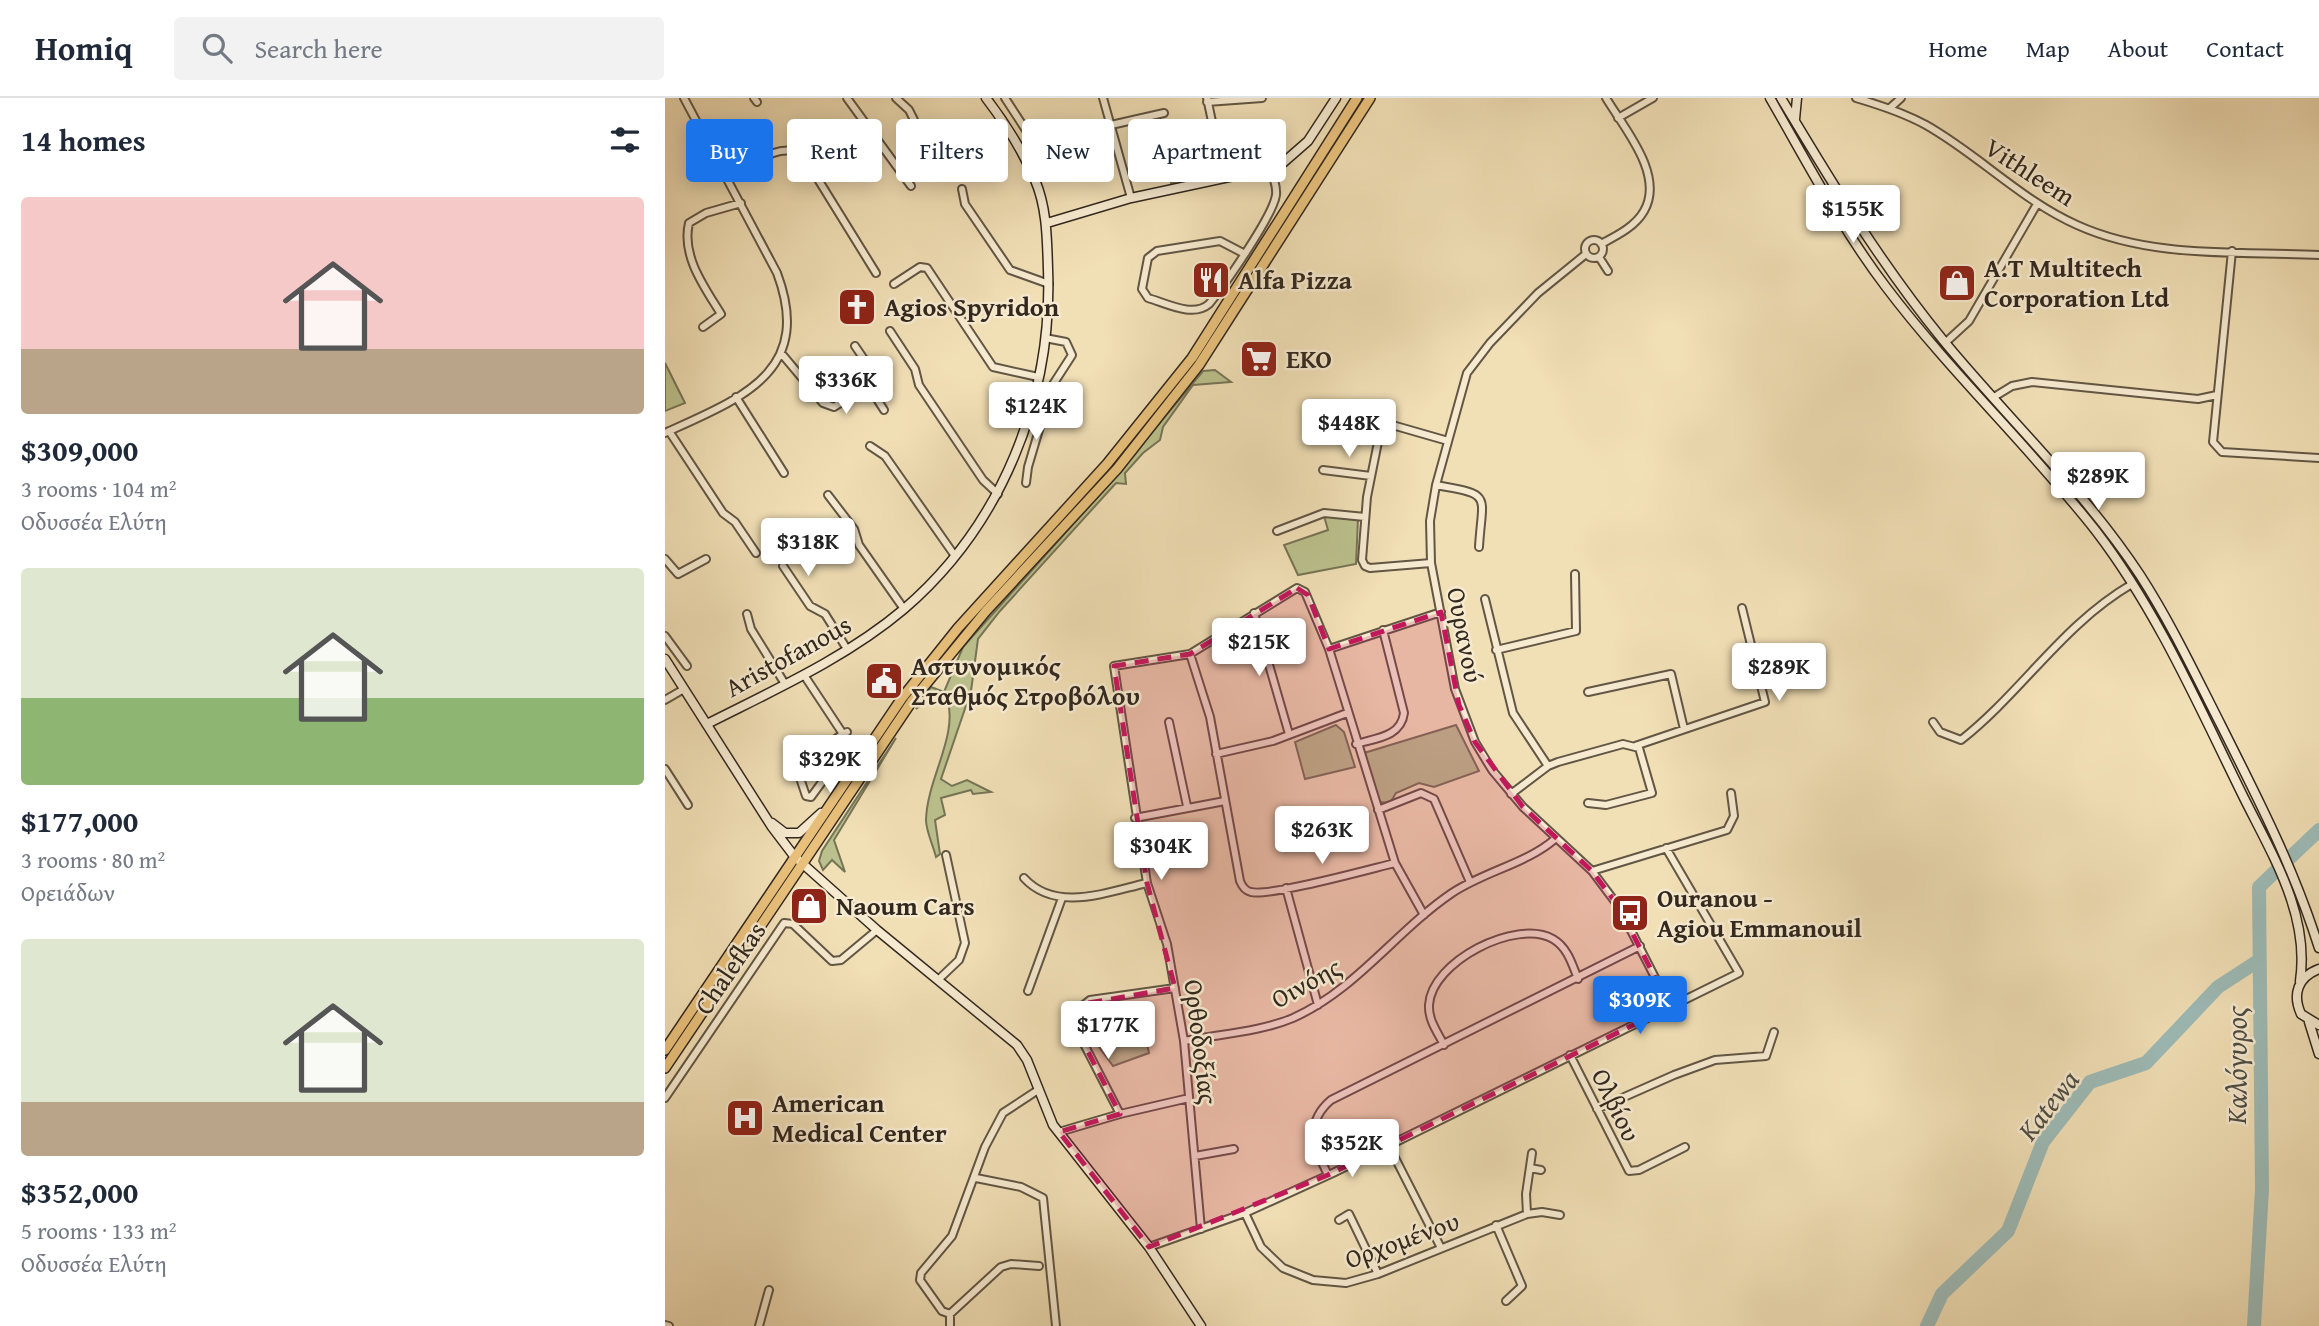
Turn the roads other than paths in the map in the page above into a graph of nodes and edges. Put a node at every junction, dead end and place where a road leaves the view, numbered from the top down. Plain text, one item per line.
1 (684, 98) edge
2 (847, 98) edge
3 (896, 98) edge
4 (986, 98) edge
5 (1005, 98) edge
6 (1103, 98) edge
7 (1262, 98) edge
8 (1336, 98) edge
9 (1357, 98) edge
10 (1370, 98) edge
11 (1606, 98) edge
12 (1653, 98) edge
13 (1770, 98) edge
14 (1781, 98) edge
15 (1797, 98) edge
16 (1856, 98) edge
17 (1901, 98) edge
18 (1207, 100) edge
19 (1890, 108) junction
20 (1164, 113) dead end
21 (1618, 118) junction
22 (696, 119) edge
23 (914, 119) edge
24 (1109, 119) edge
25 (1211, 119) edge
26 (1022, 124) edge
27 (1114, 124) edge
28 (1796, 124) junction
29 (1114, 136) edge
30 (773, 153) edge
31 (1286, 158) edge
32 (731, 182) edge
33 (1205, 182) edge
34 (1272, 182) edge
35 (911, 186) dead end
36 (962, 190) dead end
37 (1131, 198) junction
38 (741, 202) junction
39 (2037, 204) junction
40 (1047, 223) junction
41 (1601, 244) junction
42 (2232, 251) junction
43 (1244, 253) junction
44 (1586, 254) junction
45 (2319, 255) edge
46 (1599, 257) junction
47 (1608, 271) dead end
48 (876, 273) dead end
49 (894, 284) dead end
50 (1049, 284) junction
51 (703, 327) dead end
52 (890, 331) dead end
53 (1045, 338) junction
54 (1945, 343) junction
55 (855, 346) dead end
56 (781, 353) junction
57 (1038, 377) junction
58 (868, 385) junction
59 (2217, 395) junction
60 (736, 397) junction
61 (1994, 397) junction
62 (884, 410) dead end
63 (1347, 412) dead end
64 (1382, 422) junction
65 (667, 432) edge
66 (1448, 440) junction
67 (870, 446) dead end
68 (2319, 458) edge
69 (1324, 470) dead end
70 (784, 473) dead end
71 (1371, 476) junction
72 (1027, 482) dead end
73 (1436, 485) junction
74 (998, 494) junction
75 (828, 495) dead end
76 (1364, 517) junction
77 (1277, 531) dead end
78 (1479, 547) dead end
79 (756, 552) dead end
80 (955, 556) junction
81 (665, 559) edge
82 (706, 559) dead end
83 (1431, 563) junction
84 (783, 566) dead end
85 (1575, 574) dead end
86 (2132, 584) junction
87 (1485, 598) dead end
88 (1742, 608) dead end
89 (904, 609) junction
90 (1441, 612) junction
91 (1254, 613) junction
92 (747, 614) dead end
93 (1383, 630) junction
94 (665, 636) edge
95 (847, 649) junction
96 (1329, 649) junction
97 (1496, 650) junction
98 (1190, 654) junction
99 (665, 659) edge
100 (687, 666) dead end
101 (804, 675) junction
102 (785, 684) junction
103 (684, 689) junction
104 (1588, 692) dead end
105 (665, 700) edge
106 (1347, 713) junction
107 (1169, 722) dead end
108 (1933, 722) dead end
109 (707, 724) junction
110 (1684, 729) junction
111 (843, 734) junction
112 (1289, 734) junction
113 (1356, 744) junction
114 (1635, 746) junction
115 (1216, 754) junction
116 (1548, 766) junction
117 (665, 769) edge
118 (1731, 793) dead end
119 (1511, 794) junction
120 (1225, 801) junction
121 (1588, 803) dead end
122 (688, 805) dead end
123 (1187, 806) junction
124 (824, 810) junction
125 (1378, 810) junction
126 (765, 816) junction
127 (1135, 818) junction
128 (1555, 839) junction
129 (1666, 848) junction
130 (946, 855) dead end
131 (794, 856) junction
132 (1395, 863) junction
133 (803, 865) junction
134 (1592, 871) junction
135 (1024, 878) dead end
136 (1469, 882) junction
137 (1147, 883) junction
138 (1286, 888) junction
139 (1062, 898) junction
140 (1425, 915) junction
141 (877, 930) junction
142 (1640, 946) junction
143 (2319, 947) edge
144 (2319, 969) edge
145 (1578, 979) junction
146 (938, 980) junction
147 (2300, 981) junction
148 (1175, 988) junction
149 (1028, 990) dead end
150 (1318, 1005) junction
151 (1669, 1007) junction
152 (2309, 1021) junction
153 (2319, 1025) edge
154 (1774, 1032) dead end
155 (1184, 1041) junction
156 (1444, 1045) junction
157 (665, 1051) edge
158 (2319, 1054) edge
159 (1570, 1055) junction
160 (665, 1068) edge
161 (1038, 1090) junction
162 (665, 1098) edge
163 (1189, 1098) junction
164 (1597, 1109) junction
165 (1120, 1114) junction
166 (1059, 1132) junction
167 (1389, 1146) junction
168 (1685, 1147) dead end
169 (1234, 1149) dead end
170 (1532, 1153) dead end
171 (1195, 1156) junction
172 (1530, 1168) junction
173 (1541, 1170) dead end
174 (1328, 1175) junction
175 (976, 1178) junction
176 (1245, 1213) junction
177 (1527, 1214) junction
178 (1560, 1215) dead end
179 (1339, 1220) dead end
180 (1496, 1225) junction
181 (1201, 1229) junction
182 (1149, 1247) junction
183 (1441, 1248) junction
184 (1038, 1266) dead end
185 (1377, 1274) junction
186 (769, 1290) dead end
187 (1506, 1301) dead end
188 (950, 1314) junction
189 (759, 1326) edge
190 (950, 1326) edge
191 (1056, 1326) edge
192 (1201, 1326) edge

1 - 22 street
2 - 35 street
3 - 23 street
4 - 40 main road, Aristofanous
5 - 26 street
6 - 24 street
7 - 18 street
8 - 31 main road
9 - 124 main road
10 - 133 main road
11 - 21 street
12 - 21 street
13 - 86 main road
14 - 28 main road
15 - 28 main road
16 - 19 street, Vithleem
17 - 19 street
18 - 25 street
19 - 39 street, Vithleem
20 - 27 street
21 - 41 street
28 - 54 main road
29 - 37 street
30 - 48 street
32 - 38 street
33 - 37 main road
34 - 43 street
36 - 50 street
37 - 40 main road
38 - 51 street
38 - 56 street
39 - 42 street, Vithleem
39 - 54 street
40 - 50 main road, Aristofanous
41 - 44 street
41 - 46 street
42 - 45 street, Vithleem
42 - 59 street
43 - 43 street
44 - 46 street
44 - 66 street, Ουρανού
46 - 47 street
49 - 57 street
50 - 53 main road, Aristofanous
52 - 74 street
53 - 57 main road, Aristofanous
53 - 72 street
54 - 61 main road
55 - 58 street
56 - 58 street
56 - 60 street
57 - 74 main road, Aristofanous
58 - 62 street
59 - 61 street
59 - 68 street
60 - 65 street
60 - 70 street
61 - 143 main road
63 - 64 street
64 - 66 street
64 - 71 street
65 - 79 street
66 - 73 street, Ουρανού
67 - 80 street
69 - 71 street
71 - 76 street
73 - 78 street
73 - 83 street, Ουρανού
74 - 80 main road, Aristofanous
75 - 89 street
76 - 77 street
76 - 83 street
80 - 89 main road, Aristofanous
81 - 82 street
83 - 90 street, Ουρανού
84 - 95 street
85 - 97 street
86 - 108 street
86 - 147 main road
87 - 97 street
88 - 110 street
89 - 95 main road, Aristofanous
90 - 93 street
90 - 119 street, Ουρανού
91 - 96 street
91 - 98 street
91 - 112 street
92 - 102 street
93 - 96 street
93 - 113 street
94 - 100 street
95 - 101 main road, Aristofanous
96 - 106 street
97 - 116 street
98 - 115 street
98 - 127 street, Ορθοδοξίας
99 - 103 main road
101 - 102 main road, Aristofanous
101 - 111 street
102 - 109 main road, Aristofanous
103 - 105 street
103 - 109 main road
104 - 110 street
106 - 112 street
106 - 113 street
107 - 123 street
109 - 126 main road
110 - 114 street
111 - 111 street
112 - 115 street
113 - 125 street
114 - 116 street
114 - 121 street
115 - 120 street
116 - 119 street
117 - 122 street
118 - 129 street
119 - 128 street, Ουρανού
120 - 123 street
120 - 138 street
123 - 127 street
124 - 126 main road
124 - 131 main road
125 - 132 street
125 - 136 street
126 - 131 main road
127 - 137 street, Ορθοδοξίας
128 - 134 street, Ουρανού
128 - 136 street, Οινόης
129 - 134 street
129 - 151 street
130 - 146 street
131 - 133 main road
131 - 157 main road
132 - 138 street
132 - 140 street
133 - 141 main road
133 - 160 main road
134 - 142 street, Ουρανού
135 - 139 street
136 - 140 street, Οινόης
137 - 139 street
137 - 148 street, Ορθοδοξίας
138 - 150 street
139 - 149 street
140 - 150 street, Οινόης
141 - 146 main road
141 - 162 street, Chalefkas
142 - 145 street
142 - 151 street, Ουρανού
144 - 147 main road
145 - 156 street
145 - 156 street
146 - 161 main road
147 - 152 main road
148 - 155 street, Ορθοδοξίας
148 - 165 street
150 - 155 street, Οινόης
151 - 159 street
152 - 153 main road
152 - 158 main road
154 - 164 street
155 - 163 street, Ορθοδοξίας
156 - 174 street
159 - 164 street, Ολβίου
159 - 167 street
161 - 166 main road
161 - 175 street
163 - 165 street
163 - 171 street, Ορθοδοξίας
164 - 168 street, Ολβίου
165 - 166 street
166 - 182 main road
167 - 174 street
167 - 183 street
169 - 171 street
170 - 172 street
171 - 181 street, Ορθοδοξίας
172 - 173 street
172 - 177 street
174 - 176 street
175 - 188 street
175 - 191 street
176 - 181 street
176 - 185 street, Ορχομένου
177 - 178 street, Ορχομένου
177 - 180 street, Ορχομένου
179 - 185 street
180 - 183 street, Ορχομένου
180 - 187 street
181 - 182 street
182 - 192 main road
183 - 185 street, Ορχομένου
184 - 188 street
186 - 189 street
188 - 190 street

